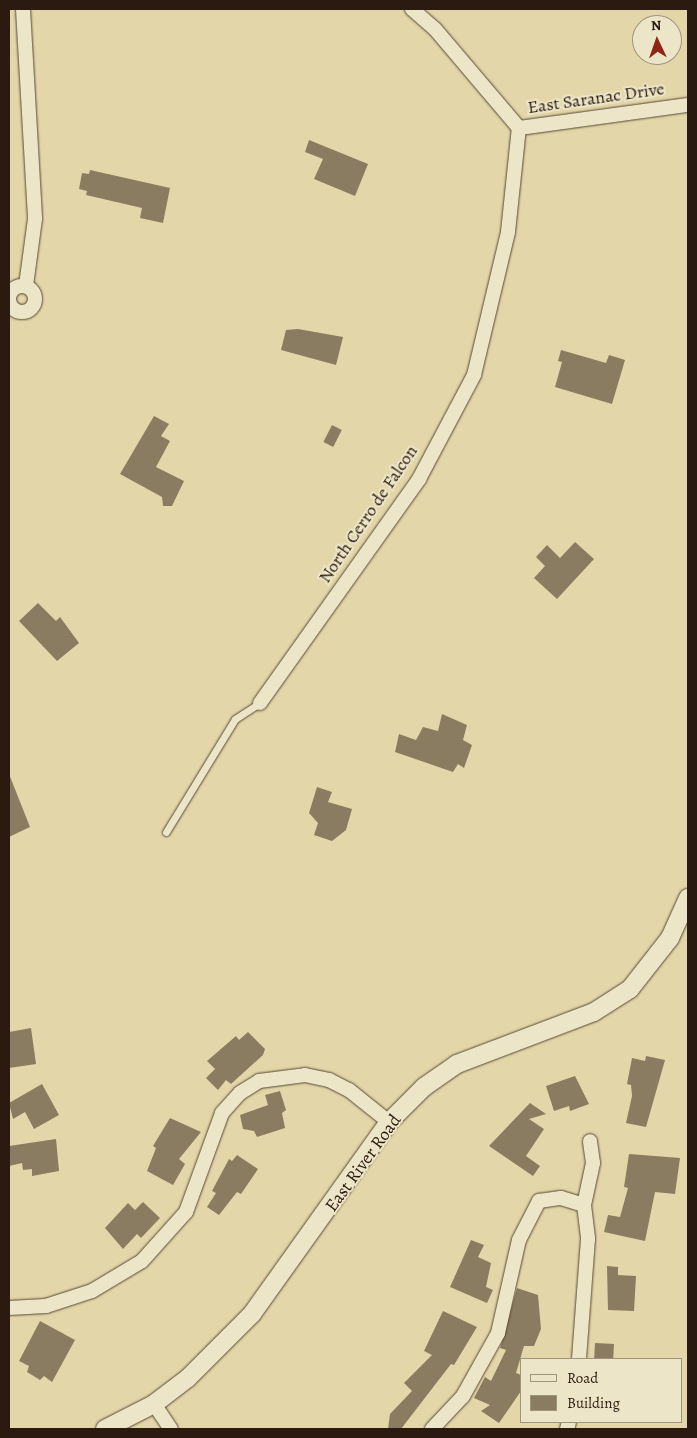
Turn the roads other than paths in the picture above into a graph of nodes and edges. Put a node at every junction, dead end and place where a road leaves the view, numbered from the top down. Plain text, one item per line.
1 (22, 9) edge
2 (412, 9) edge
3 (688, 105) edge
4 (519, 128) junction
5 (26, 286) dead end
6 (260, 703) joint
7 (166, 832) dead end
8 (688, 898) edge
9 (389, 1122) junction
10 (590, 1141) dead end
11 (584, 1205) junction
12 (9, 1308) edge
13 (579, 1358) edge
14 (154, 1404) junction
15 (105, 1429) edge
16 (171, 1429) edge
17 (432, 1429) edge

1 - 5 street
2 - 4 street, East Saranac Drive
3 - 4 street, East Saranac Drive
4 - 6 street, North Cerro de Falcon
6 - 7 lane
8 - 9 street, East River Road
9 - 12 street
9 - 14 street, East River Road
10 - 11 street
11 - 13 street
11 - 17 street
14 - 15 street, East River Road
14 - 16 street

